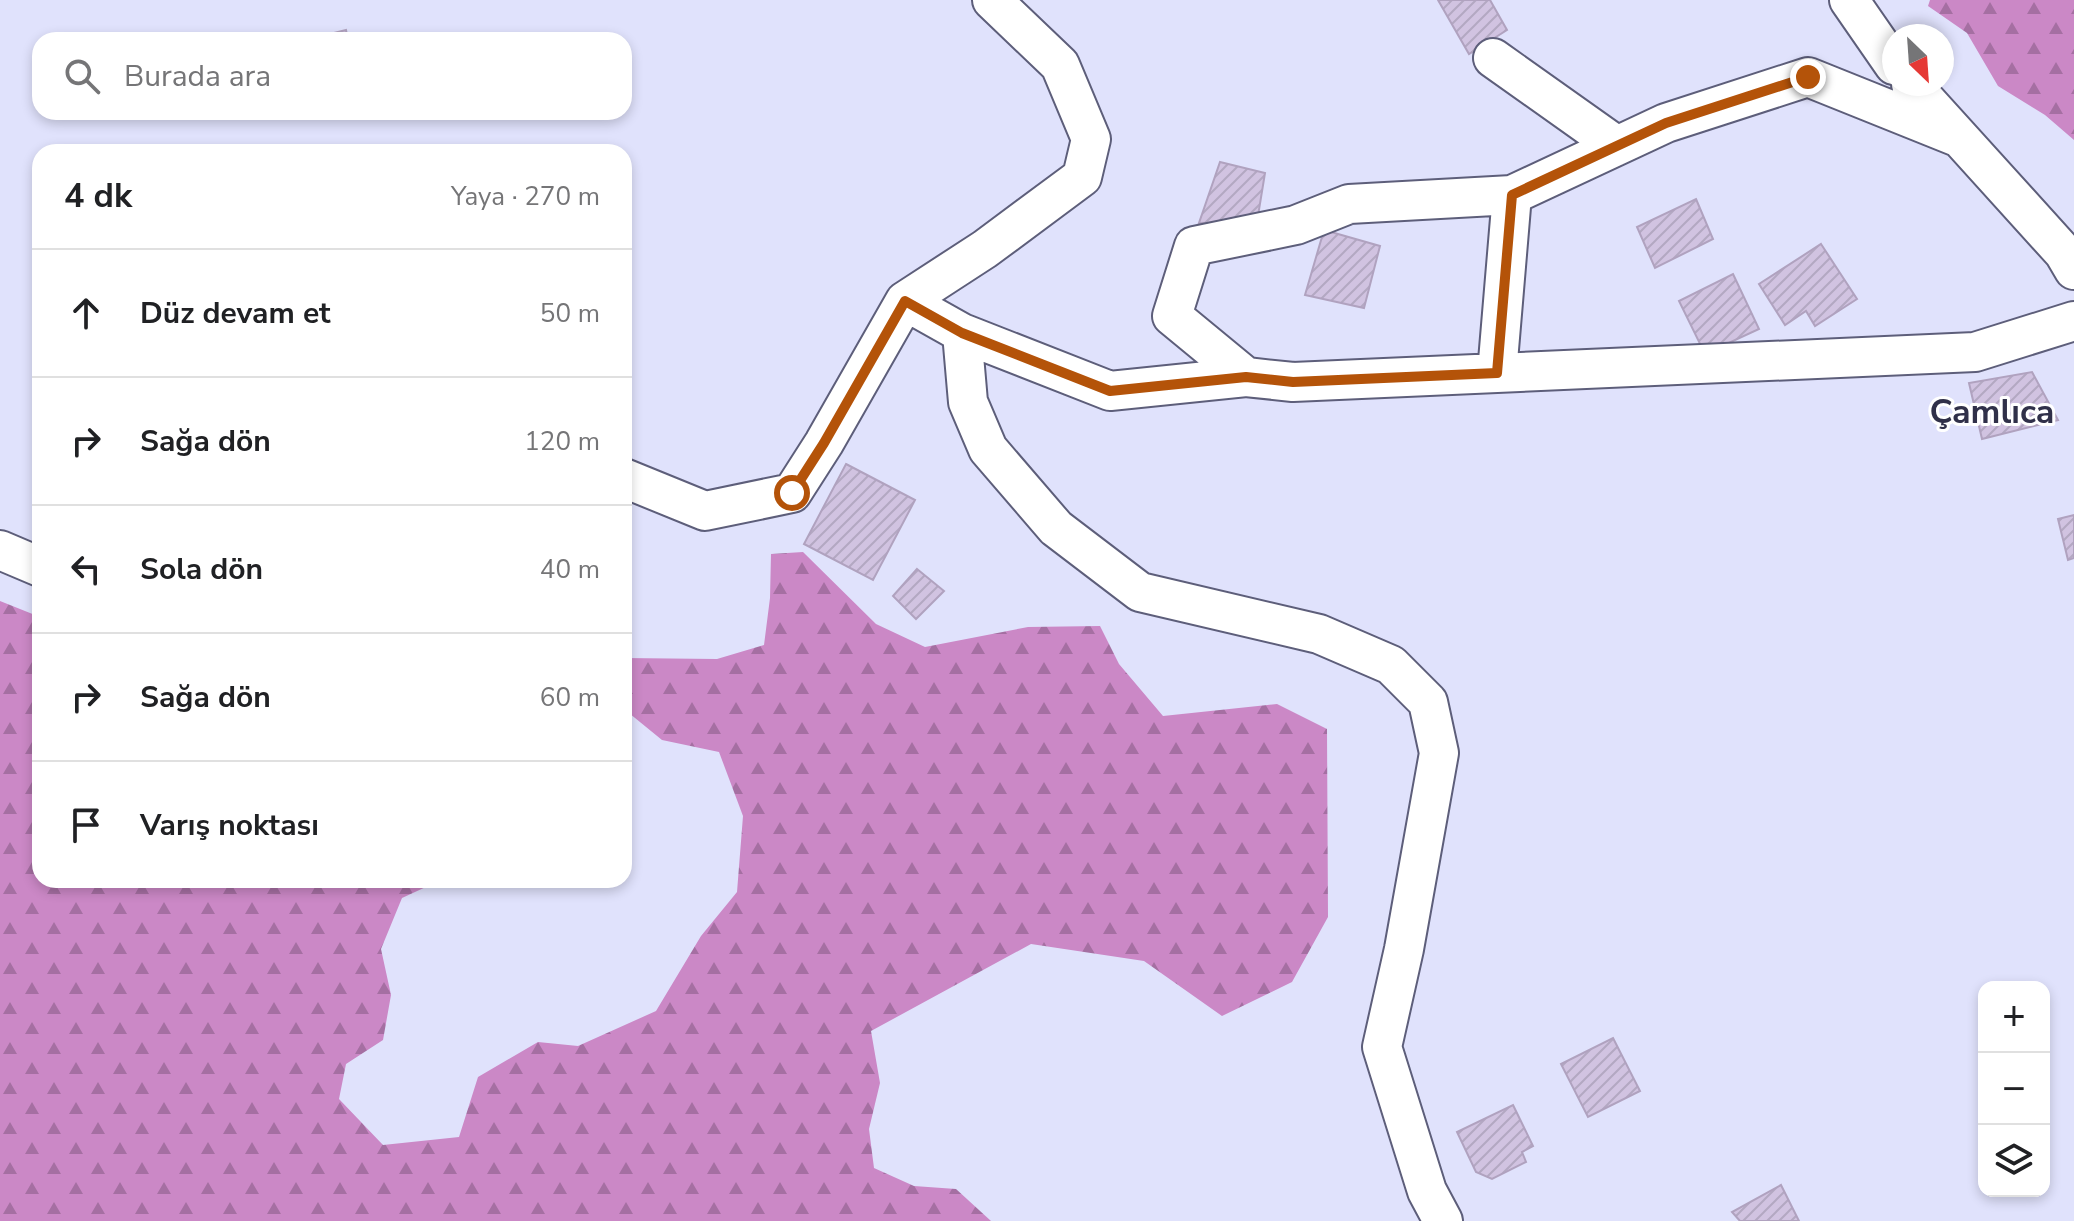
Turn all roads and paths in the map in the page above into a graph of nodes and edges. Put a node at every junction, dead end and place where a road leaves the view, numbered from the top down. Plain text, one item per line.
1 (992, 0) edge
2 (1849, 0) edge
3 (1882, 48) edge
4 (1493, 58) dead end
5 (1922, 96) edge
6 (1960, 138) junction
7 (1617, 146) junction
8 (1512, 195) junction
9 (2074, 270) edge
10 (905, 301) junction
11 (2074, 321) edge
12 (962, 333) junction
13 (1497, 373) junction
14 (1246, 377) junction
15 (632, 481) edge
16 (0, 550) edge
17 (32, 564) edge
18 (1443, 1221) edge

1 - 10 street
2 - 3 street
4 - 7 street
5 - 6 street
6 - 7 street
6 - 9 street
7 - 8 street
8 - 13 street
8 - 14 street
10 - 12 street
10 - 15 street
11 - 13 street
12 - 14 street
12 - 18 street
13 - 14 street
16 - 17 street

